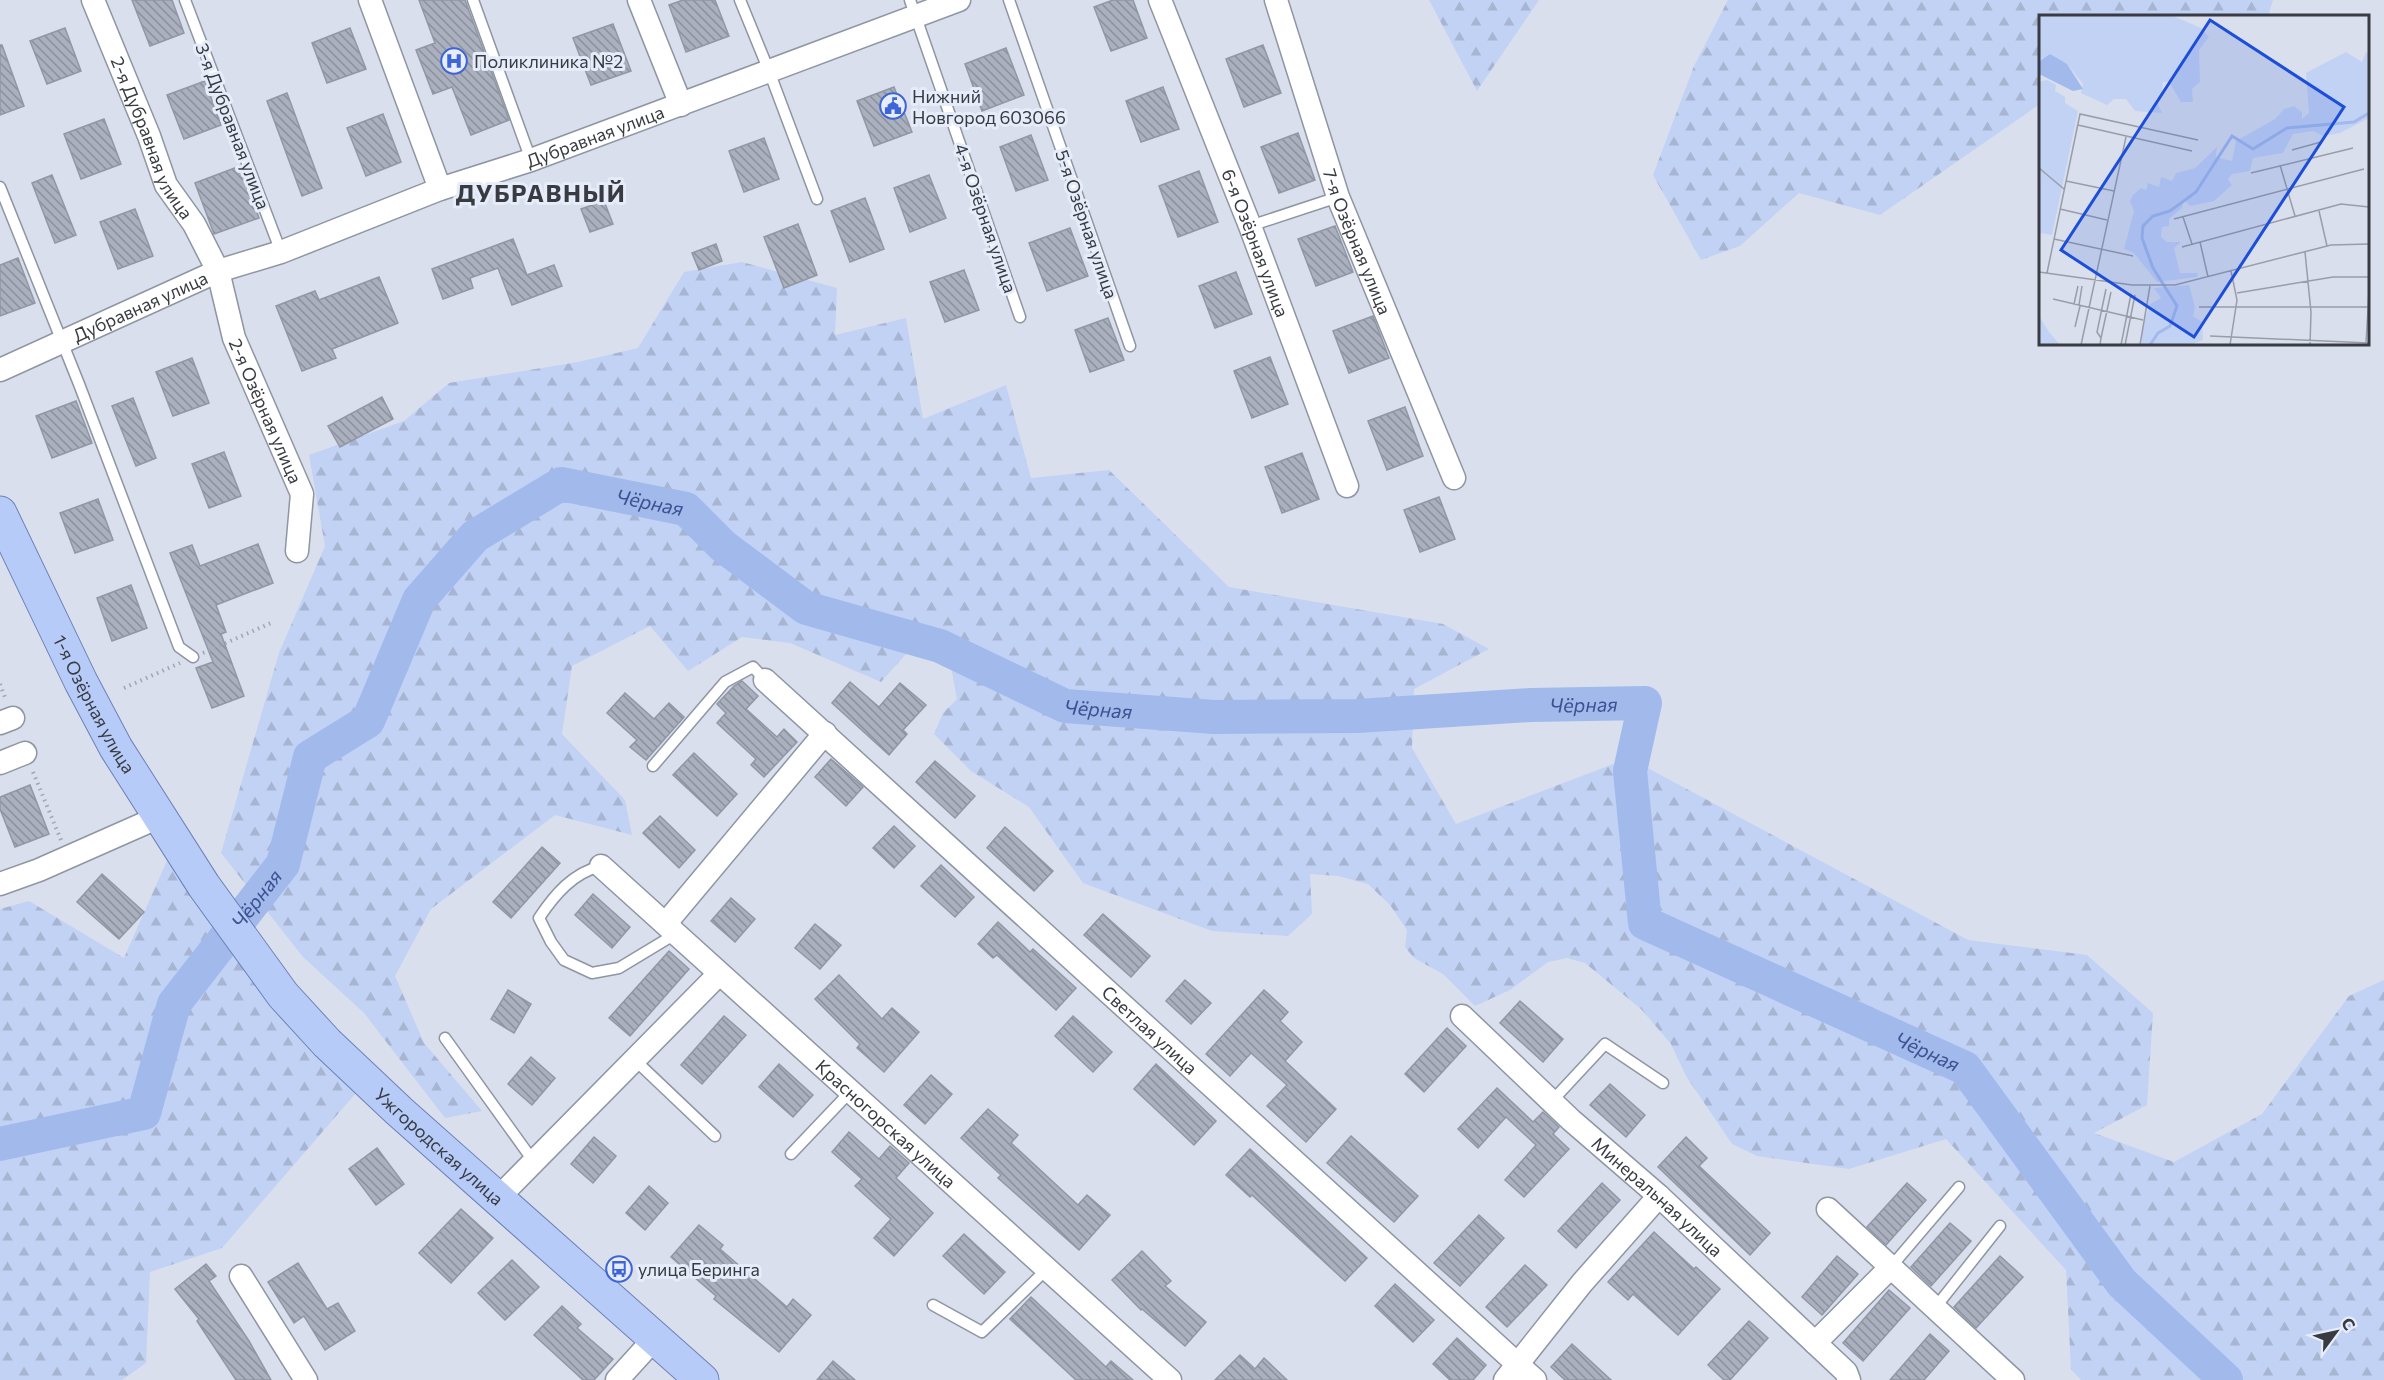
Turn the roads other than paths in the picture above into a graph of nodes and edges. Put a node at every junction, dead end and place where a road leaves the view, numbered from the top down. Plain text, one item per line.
1 (93, 0) edge
2 (185, 0) edge
3 (370, 0) edge
4 (472, 0) edge
5 (639, 0) edge
6 (740, 0) edge
7 (959, 0) edge
8 (1009, 0) edge
9 (1160, 0) edge
10 (1276, 0) edge
11 (914, 8) edge
12 (770, 71) junction
13 (681, 105) junction
14 (531, 160) junction
15 (0, 187) edge
16 (440, 189) junction
17 (1338, 197) junction
18 (817, 199) dead end
19 (1250, 226) junction
20 (281, 252) junction
21 (218, 272) junction
22 (1020, 317) dead end
23 (62, 341) junction
24 (1130, 346) dead end
25 (0, 370) edge
26 (1454, 478) dead end
27 (1347, 486) dead end
28 (0, 513) edge
29 (297, 551) dead end
30 (193, 657) road end
31 (765, 680) joint
32 (825, 733) junction
33 (25, 753) dead end
34 (0, 763) edge
35 (653, 766) dead end
36 (159, 817) junction
37 (601, 866) joint
38 (0, 884) edge
39 (204, 886) joint
40 (672, 928) junction
41 (719, 974) junction
42 (1462, 1016) dead end
43 (446, 1038) dead end
44 (635, 1060) junction
45 (1663, 1083) dead end
46 (850, 1092) junction
47 (1552, 1101) junction
48 (715, 1136) dead end
49 (791, 1154) dead end
50 (534, 1162) junction
51 (1959, 1187) dead end
52 (1659, 1196) junction
53 (497, 1199) junction
54 (1828, 1209) dead end
55 (2000, 1226) dead end
56 (1890, 1268) junction
57 (1047, 1269) junction
58 (241, 1276) dead end
59 (933, 1305) dead end
60 (1935, 1308) junction
61 (655, 1338) junction
62 (1815, 1343) junction
63 (1520, 1375) edge
64 (306, 1380) edge
65 (617, 1380) edge
66 (702, 1380) edge
67 (1170, 1380) edge
68 (1849, 1380) edge
69 (2013, 1380) edge

1 - 21 street, 2-я Дубравная улица
2 - 20 lane, 3-я Дубравная улица
3 - 16 street
4 - 14 lane
5 - 13 street
6 - 12 lane
7 - 11 street, Дубравная улица
8 - 24 lane, 5-я Озёрная улица
9 - 19 street, 6-я Озёрная улица
10 - 17 street, 7-я Озёрная улица
11 - 12 street, Дубравная улица
11 - 22 lane, 4-я Озёрная улица
12 - 13 street, Дубравная улица
12 - 18 lane
13 - 14 street, Дубравная улица
14 - 16 street, Дубравная улица
15 - 23 lane
16 - 20 street, Дубравная улица
17 - 19 lane
17 - 26 street, 7-я Озёрная улица
19 - 27 street, 6-я Озёрная улица
20 - 21 street, Дубравная улица
21 - 23 street, Дубравная улица
21 - 29 street, 2-я Озёрная улица
23 - 25 street, Дубравная улица
23 - 30 lane
28 - 36 main road, 1-я Озёрная улица
31 - 32 street, Светлая улица
31 - 35 lane
32 - 40 street
32 - 63 street, Светлая улица
33 - 34 street
36 - 38 street
36 - 39 main road, 1-я Озёрная улица
37 - 40 street, Красногорская улица
37 - 40 lane
39 - 53 main road, Ужгородская улица
40 - 41 street, Красногорская улица
41 - 44 street
41 - 46 street, Красногорская улица
42 - 47 street, Минеральная улица
43 - 50 lane
44 - 48 lane
44 - 50 street
45 - 47 lane
46 - 49 lane
46 - 57 street, Красногорская улица
47 - 52 street, Минеральная улица
50 - 53 street
51 - 56 lane
52 - 62 street, Минеральная улица
52 - 63 street
53 - 61 main road, Ужгородская улица
54 - 56 street
55 - 60 lane
56 - 60 street
56 - 62 street
57 - 59 lane
57 - 67 street, Красногорская улица
58 - 64 street
60 - 69 street
61 - 65 street
61 - 66 main road, Ужгородская улица
62 - 68 street, Минеральная улица

